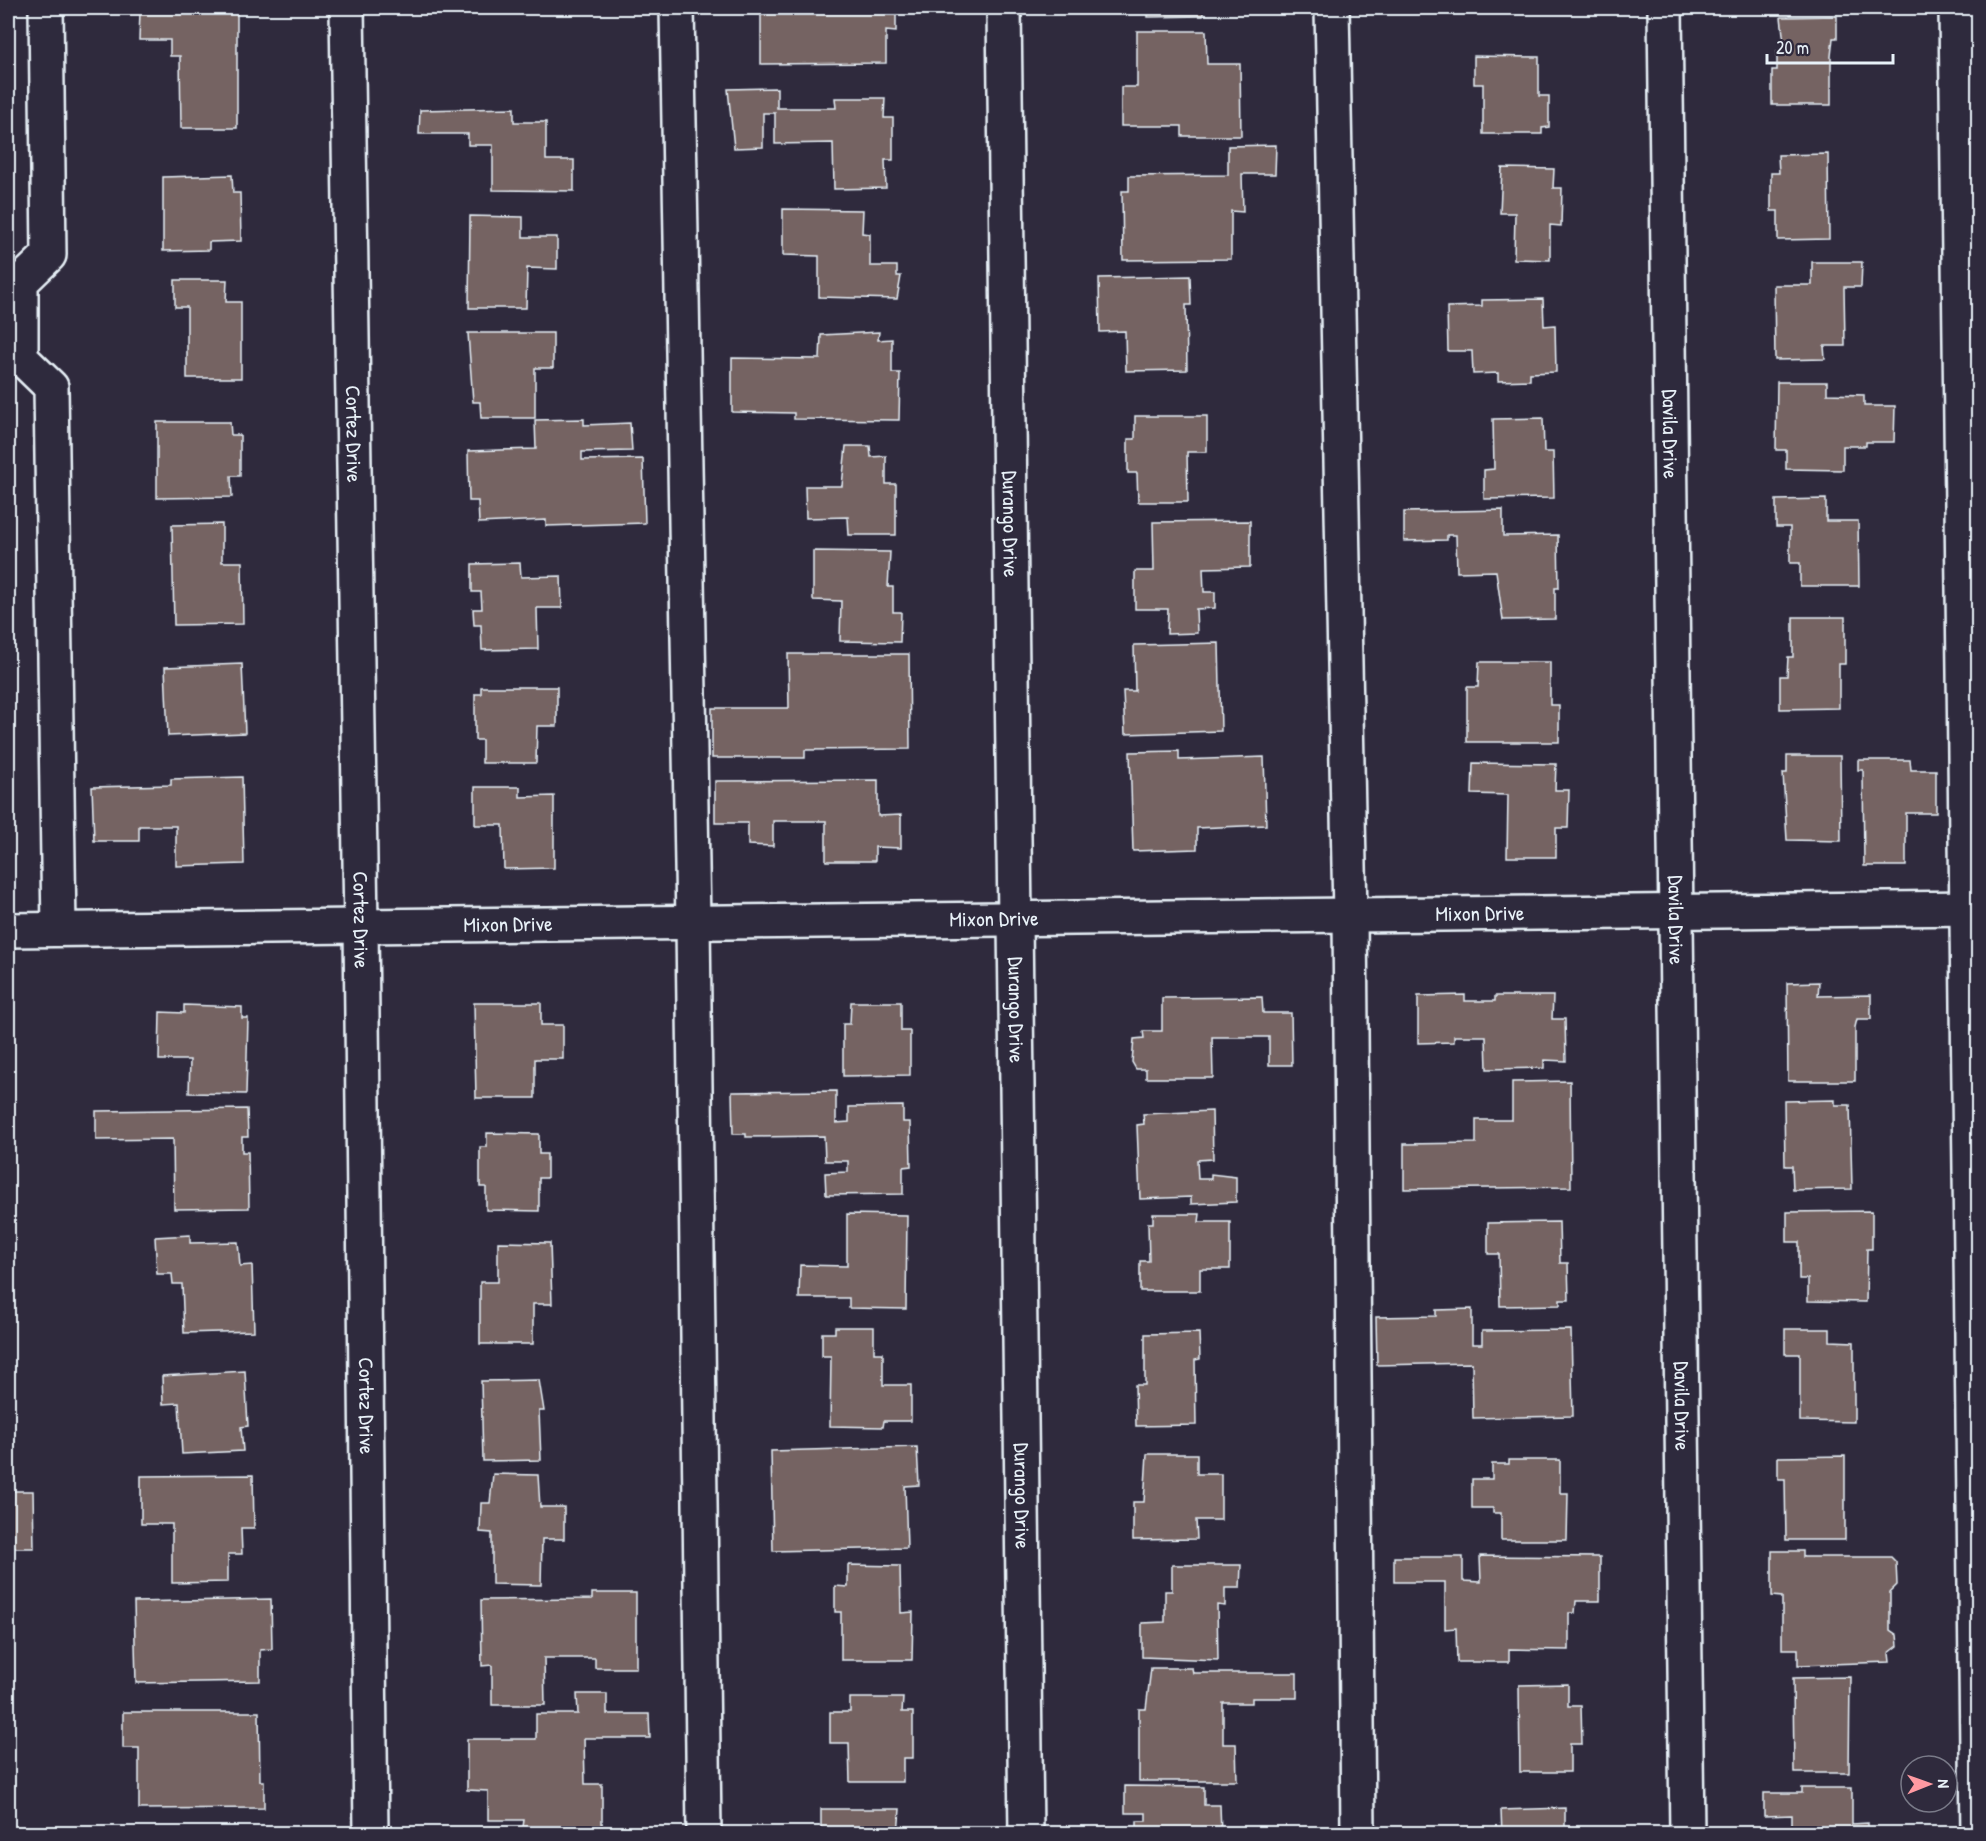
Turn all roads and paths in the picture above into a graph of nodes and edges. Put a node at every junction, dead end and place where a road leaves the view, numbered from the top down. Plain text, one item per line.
1 (46, 8) edge
2 (347, 8) edge
3 (677, 8) edge
4 (1004, 8) edge
5 (1332, 8) edge
6 (1665, 8) edge
7 (1956, 8) edge
8 (1972, 908) edge
9 (1677, 911) junction
10 (1350, 915) junction
11 (1015, 918) junction
12 (693, 922) junction
13 (362, 926) junction
14 (59, 929) junction
15 (8, 930) edge
16 (371, 1833) edge
17 (704, 1833) edge
18 (1026, 1833) edge
19 (1358, 1833) edge
20 (1687, 1833) edge
21 (1978, 1833) edge

1 - 14 street
2 - 13 street, Cortez Drive
3 - 12 street
4 - 11 street, Durango Drive
5 - 10 street
6 - 9 street, Davila Drive
7 - 8 street
8 - 9 street, Mixon Drive
8 - 21 street
9 - 10 street, Mixon Drive
9 - 20 street, Davila Drive
10 - 11 street, Mixon Drive
10 - 19 street
11 - 12 street, Mixon Drive
11 - 18 street, Durango Drive
12 - 13 street, Mixon Drive
12 - 17 street
13 - 14 street, Mixon Drive
13 - 16 street, Cortez Drive
14 - 15 street, Mixon Drive

